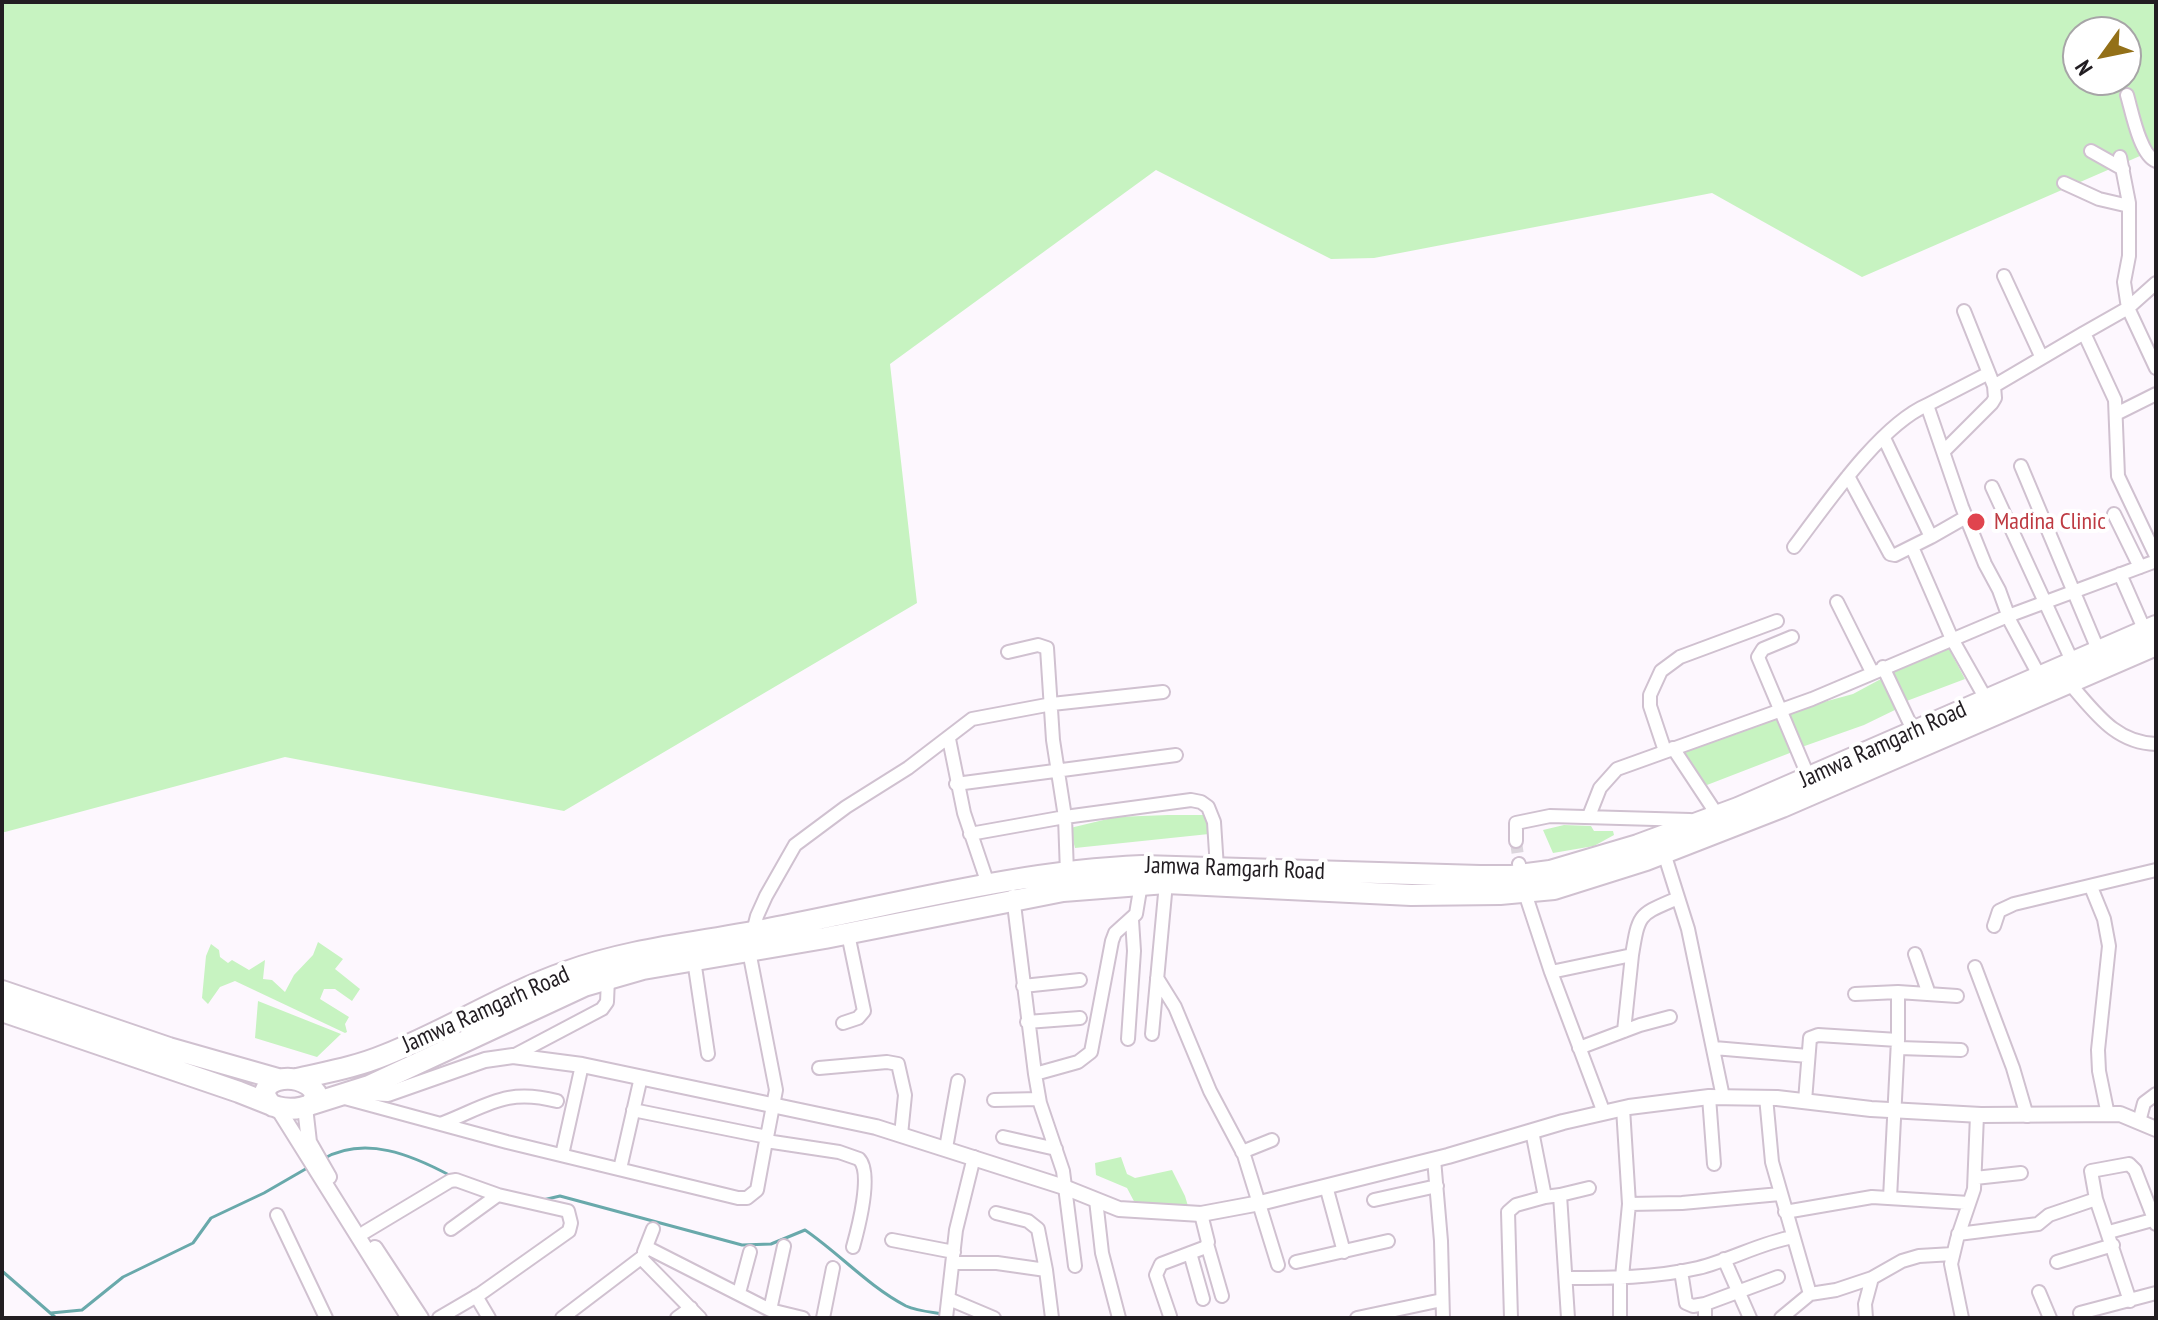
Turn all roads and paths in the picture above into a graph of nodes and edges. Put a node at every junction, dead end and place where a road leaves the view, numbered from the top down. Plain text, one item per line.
1 (2127, 96) edge
2 (2091, 151) dead end
3 (2156, 161) edge
4 (2064, 183) dead end
5 (2129, 206) junction
6 (2004, 276) dead end
7 (2156, 283) edge
8 (2128, 308) junction
9 (1964, 311) dead end
10 (2084, 333) junction
11 (2152, 348) edge
12 (2041, 356) junction
13 (2156, 368) edge
14 (1991, 380) junction
15 (2156, 394) edge
16 (1927, 405) junction
17 (2116, 414) junction
18 (1884, 438) junction
19 (1944, 451) junction
20 (2021, 466) dead end
21 (1848, 476) junction
22 (1992, 487) dead end
23 (2114, 514) dead end
24 (1966, 517) junction
25 (1931, 537) junction
26 (1794, 547) dead end
27 (1912, 547) junction
28 (2156, 558) edge
29 (2140, 567) junction
30 (2120, 574) junction
31 (2073, 592) junction
32 (1837, 602) dead end
33 (2044, 602) junction
34 (2008, 616) junction
35 (1777, 621) dead end
36 (2152, 634) edge
37 (1792, 637) dead end
38 (1952, 639) junction
39 (1008, 652) dead end
40 (2099, 652) junction
41 (1878, 669) junction
42 (2072, 674) junction
43 (2040, 677) junction
44 (1163, 692) dead end
45 (1986, 699) junction
46 (1052, 704) junction
47 (1780, 710) junction
48 (1913, 730) junction
49 (949, 739) junction
50 (2156, 744) edge
51 (1669, 749) junction
52 (1176, 755) dead end
53 (1058, 770) junction
54 (1809, 778) junction
55 (956, 784) junction
56 (1589, 816) junction
57 (1065, 817) junction
58 (1711, 818) junction
59 (970, 834) junction
60 (1516, 841) dead end
61 (1664, 853) junction
62 (1217, 868) junction
63 (2156, 870) edge
64 (1067, 873) junction
65 (1522, 877) junction
66 (1166, 883) junction
67 (988, 884) junction
68 (1141, 884) junction
69 (2091, 887) junction
70 (1012, 890) junction
71 (1678, 898) junction
72 (1132, 920) junction
73 (1994, 926) dead end
74 (848, 934) junction
75 (751, 942) junction
76 (1915, 954) dead end
77 (1632, 955) junction
78 (694, 960) junction
79 (1975, 967) dead end
80 (1551, 972) junction
81 (1157, 978) junction
82 (608, 979) junction
83 (1080, 980) dead end
84 (1023, 986) junction
85 (2, 991) edge
86 (1898, 992) junction
87 (1855, 994) dead end
88 (1929, 994) junction
89 (1957, 996) dead end
90 (2, 1011) edge
91 (1670, 1017) dead end
92 (1080, 1018) dead end
93 (1027, 1022) junction
94 (843, 1023) dead end
95 (1624, 1031) junction
96 (1152, 1034) dead end
97 (1128, 1039) dead end
98 (1899, 1044) junction
99 (1579, 1048) junction
100 (1714, 1048) junction
101 (1961, 1050) dead end
102 (708, 1054) dead end
103 (513, 1056) junction
104 (1808, 1056) junction
105 (582, 1065) junction
106 (819, 1068) dead end
107 (1035, 1074) junction
108 (641, 1077) junction
109 (288, 1079) junction
110 (958, 1081) dead end
111 (358, 1089) junction
112 (2156, 1094) edge
113 (338, 1096) junction
114 (1716, 1097) junction
115 (1766, 1097) junction
116 (1039, 1099) junction
117 (994, 1100) dead end
118 (557, 1101) dead end
119 (1805, 1101) junction
120 (275, 1106) junction
121 (308, 1106) junction
122 (773, 1106) junction
123 (1623, 1108) junction
124 (633, 1110) junction
125 (1894, 1110) junction
126 (1604, 1113) junction
127 (1977, 1115) junction
128 (2108, 1115) junction
129 (2027, 1116) junction
130 (2139, 1122) junction
131 (442, 1123) junction
132 (2156, 1129) edge
133 (1532, 1131) junction
134 (901, 1135) junction
135 (1003, 1137) dead end
136 (766, 1139) junction
137 (1272, 1140) dead end
138 (304, 1145) junction
139 (946, 1148) junction
140 (1056, 1149) junction
141 (1242, 1152) junction
142 (562, 1155) junction
143 (974, 1157) junction
144 (1434, 1159) junction
145 (1714, 1164) dead end
146 (620, 1169) junction
147 (2021, 1173) dead end
148 (322, 1174) junction
149 (1975, 1178) junction
150 (1326, 1186) junction
151 (1437, 1186) junction
152 (1064, 1187) junction
153 (1589, 1188) dead end
154 (1780, 1194) junction
155 (498, 1195) junction
156 (1560, 1195) junction
157 (1545, 1197) junction
158 (1890, 1198) junction
159 (2096, 1199) junction
160 (1096, 1200) junction
161 (1374, 1200) dead end
162 (1260, 1203) junction
163 (1969, 1203) junction
164 (1629, 1204) junction
165 (1785, 1212) junction
166 (996, 1213) dead end
167 (1201, 1214) junction
168 (277, 1215) dead end
169 (2155, 1221) edge
170 (451, 1229) dead end
171 (653, 1229) dead end
172 (365, 1232) junction
173 (1958, 1234) junction
174 (1793, 1237) junction
175 (2111, 1238) junction
176 (892, 1240) dead end
177 (1388, 1241) dead end
178 (1207, 1244) junction
179 (784, 1246) dead end
180 (853, 1247) dead end
181 (750, 1252) dead end
182 (1344, 1252) junction
183 (643, 1253) junction
184 (1190, 1253) junction
185 (1953, 1254) junction
186 (953, 1257) junction
187 (1724, 1259) junction
188 (1296, 1262) dead end
189 (2057, 1262) dead end
190 (1278, 1265) dead end
191 (1075, 1266) dead end
192 (833, 1268) dead end
193 (1046, 1270) junction
194 (1681, 1271) junction
195 (1621, 1277) junction
196 (1778, 1277) dead end
197 (1567, 1278) junction
198 (1872, 1278) junction
199 (1739, 1292) junction
200 (2039, 1292) dead end
201 (739, 1293) junction
202 (2156, 1293) edge
203 (1810, 1294) junction
204 (476, 1296) junction
205 (1222, 1296) dead end
206 (1203, 1299) dead end
207 (1442, 1300) junction
208 (948, 1301) junction
209 (2130, 1301) junction
210 (770, 1310) junction
211 (1705, 1311) edge
212 (696, 1313) edge
213 (2080, 1313) dead end
214 (1170, 1316) dead end
215 (326, 1318) edge
216 (409, 1318) edge
217 (421, 1318) edge
218 (439, 1318) edge
219 (489, 1318) edge
220 (562, 1318) edge
221 (677, 1318) edge
222 (803, 1318) edge
223 (823, 1318) edge
224 (946, 1318) edge
225 (994, 1318) edge
226 (1052, 1318) edge
227 (1119, 1318) edge
228 (1357, 1318) edge
229 (1443, 1318) edge
230 (1511, 1318) edge
231 (1568, 1318) edge
232 (1620, 1318) edge
233 (1750, 1318) edge
234 (1781, 1318) edge
235 (1866, 1318) edge
236 (1962, 1318) edge
237 (2050, 1318) edge

1 - 3 street
2 - 5 street
4 - 5 street
5 - 8 street
6 - 12 street
7 - 8 street
8 - 10 street
8 - 11 street
9 - 14 street
10 - 12 street
10 - 17 street
11 - 13 street
12 - 14 street
14 - 16 street
14 - 19 street
15 - 17 street
16 - 18 street
16 - 19 street
17 - 28 street
18 - 21 street
18 - 25 street
19 - 24 street
20 - 31 street
21 - 26 street
21 - 27 street
22 - 33 street
23 - 29 street
24 - 25 street
24 - 34 street
25 - 27 street
27 - 38 street
28 - 29 street
29 - 30 street
30 - 31 street
30 - 36 street
31 - 33 street
31 - 40 street
32 - 41 street
33 - 34 street
33 - 42 street
34 - 38 street
34 - 43 street
35 - 51 street
36 - 40 highway, Jamwa Ramgarh Road
36 - 42 highway, Jamwa Ramgarh Road
37 - 47 street
38 - 41 street
38 - 45 street
39 - 46 street
40 - 42 highway, Jamwa Ramgarh Road
41 - 47 street
41 - 48 street
42 - 43 highway, Jamwa Ramgarh Road
42 - 50 street
42 - 61 highway, Jamwa Ramgarh Road
43 - 45 highway, Jamwa Ramgarh Road
44 - 46 street
45 - 48 highway, Jamwa Ramgarh Road
46 - 49 street
46 - 53 street
47 - 51 street
47 - 54 street
48 - 54 highway, Jamwa Ramgarh Road
49 - 55 street
49 - 75 street
51 - 56 street
51 - 58 street
52 - 53 street
53 - 55 street
53 - 57 street
54 - 58 highway, Jamwa Ramgarh Road
55 - 59 street
56 - 58 street
56 - 60 street
57 - 59 street
57 - 62 street
57 - 64 street
58 - 65 highway, Jamwa Ramgarh Road
59 - 67 street
61 - 65 highway, Jamwa Ramgarh Road
61 - 71 street
62 - 64 highway, Jamwa Ramgarh Road
62 - 65 highway, Jamwa Ramgarh Road
63 - 69 street
64 - 70 highway, Jamwa Ramgarh Road
65 - 66 highway, Jamwa Ramgarh Road
65 - 80 street
66 - 68 highway, Jamwa Ramgarh Road
66 - 81 street
67 - 70 highway, Jamwa Ramgarh Road
67 - 75 highway, Jamwa Ramgarh Road
68 - 70 highway, Jamwa Ramgarh Road
68 - 72 street
69 - 73 street
69 - 128 street
70 - 74 highway, Jamwa Ramgarh Road
70 - 84 street
71 - 77 street
71 - 100 street
72 - 97 street
72 - 107 street
74 - 75 highway, Jamwa Ramgarh Road
74 - 94 street
75 - 78 highway, Jamwa Ramgarh Road
75 - 109 highway, Jamwa Ramgarh Road
75 - 122 street
76 - 88 street
77 - 80 street
77 - 95 street
78 - 82 highway, Jamwa Ramgarh Road
78 - 102 street
79 - 129 street
80 - 99 street
81 - 96 street
81 - 141 street
82 - 103 street
82 - 111 highway, Jamwa Ramgarh Road
83 - 84 street
84 - 93 street
85 - 109 highway, Jamwa Ramgarh Road
86 - 87 street
86 - 88 street
86 - 98 street
88 - 89 street
90 - 120 highway, Jamwa Ramgarh Road
91 - 95 street
92 - 93 street
93 - 107 street
95 - 99 street
98 - 101 street
98 - 104 street
98 - 125 street
99 - 126 street
100 - 104 street
100 - 114 street
103 - 105 street
103 - 111 street
104 - 119 street
105 - 108 street
105 - 142 street
106 - 134 street
107 - 116 street
108 - 122 street
108 - 124 street
109 - 120 highway
109 - 121 highway
110 - 139 street
111 - 113 highway, Jamwa Ramgarh Road
112 - 130 street
113 - 121 highway, Jamwa Ramgarh Road
113 - 131 street
114 - 115 street
114 - 123 street
114 - 145 street
115 - 119 street
115 - 154 street
116 - 117 street
116 - 140 street
118 - 131 street
119 - 125 street
120 - 121 highway, Jamwa Ramgarh Road
120 - 138 street
121 - 138 street
122 - 134 street
122 - 136 street
123 - 126 street
123 - 164 street
124 - 136 street
124 - 146 street
125 - 127 street
125 - 158 street
126 - 133 street
127 - 129 street
127 - 149 street
128 - 129 street
128 - 130 street
130 - 132 street
131 - 142 street
133 - 144 street
133 - 157 street
134 - 139 street
135 - 140 street
136 - 146 street
136 - 180 street
137 - 141 street
138 - 148 street
139 - 143 street
140 - 152 street
141 - 162 street
142 - 146 street
143 - 152 street
143 - 186 street
144 - 150 street
144 - 151 street
147 - 149 street
148 - 172 street
148 - 216 street
149 - 163 street
150 - 162 street
150 - 182 street
151 - 161 street
151 - 207 street
152 - 160 street
152 - 191 street
153 - 156 street
154 - 164 street
154 - 165 street
155 - 170 street
155 - 172 street
155 - 204 street
156 - 157 street
156 - 197 street
157 - 230 street
158 - 163 street
158 - 165 street
159 - 169 street
159 - 173 street
159 - 175 street
160 - 167 street
160 - 227 street
162 - 167 street
162 - 190 street
163 - 173 street
164 - 195 street
165 - 174 street
166 - 193 street
167 - 178 street
168 - 215 street
169 - 175 street
171 - 183 street
172 - 217 street
173 - 185 street
174 - 187 street
174 - 203 street
175 - 189 street
175 - 209 street
176 - 186 street
177 - 182 street
178 - 184 street
178 - 205 street
179 - 210 street
181 - 201 street
182 - 188 street
183 - 201 street
183 - 212 street
183 - 220 street
184 - 206 street
184 - 214 street
185 - 198 street
185 - 236 street
186 - 193 street
186 - 208 street
187 - 194 street
187 - 199 street
192 - 223 street
193 - 226 street
194 - 195 street
194 - 211 street
195 - 197 street
195 - 232 street
196 - 199 street
197 - 231 street
198 - 203 street
198 - 235 street
199 - 211 street
199 - 233 street
200 - 237 street
201 - 210 street
202 - 209 street
203 - 234 street
204 - 218 street
204 - 219 street
207 - 228 street
207 - 229 street
208 - 224 street
208 - 225 street
209 - 213 street
210 - 222 street
212 - 221 street

